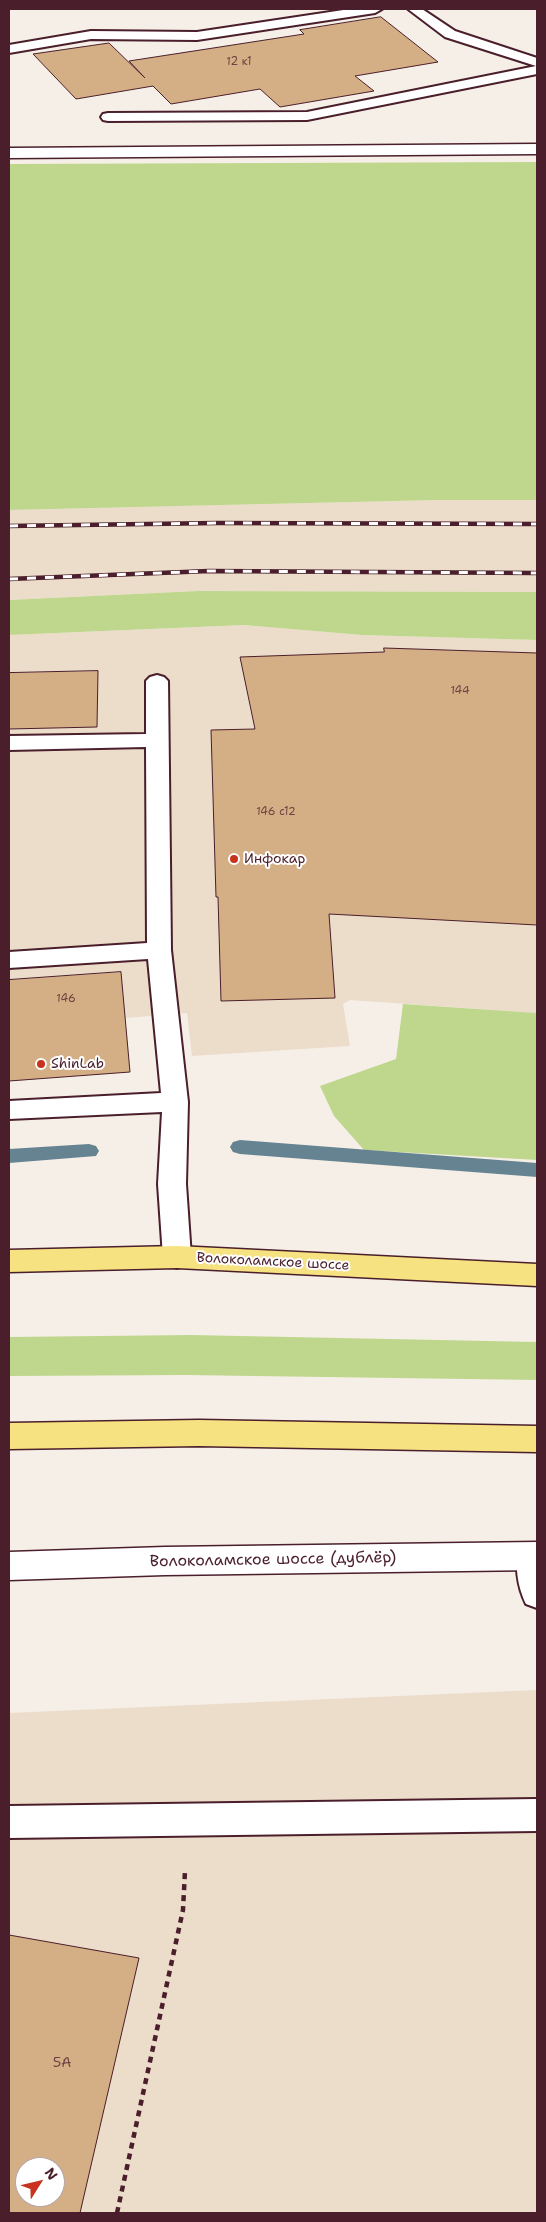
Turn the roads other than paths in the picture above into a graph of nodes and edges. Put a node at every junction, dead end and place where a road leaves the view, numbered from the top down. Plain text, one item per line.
1 (375, 9) edge
2 (414, 9) edge
3 (233, 16) dead end
4 (232, 32) junction
5 (9, 50) edge
6 (537, 62) edge
7 (537, 70) edge
8 (108, 117) dead end
9 (537, 149) edge
10 (9, 153) edge
11 (157, 681) dead end
12 (157, 740) junction
13 (9, 743) edge
14 (159, 950) junction
15 (9, 960) edge
16 (175, 1102) junction
17 (9, 1110) edge
18 (177, 1258) junction
19 (9, 1261) edge
20 (537, 1275) edge
21 (9, 1436) edge
22 (537, 1439) edge
23 (535, 1556) edge
24 (9, 1566) edge
25 (537, 1594) edge
26 (537, 1815) edge
27 (9, 1822) edge

1 - 4 lane
2 - 6 lane
3 - 4 lane
4 - 5 lane
7 - 8 lane
9 - 10 street
11 - 12 lane
12 - 13 lane
12 - 14 lane
14 - 15 lane
14 - 16 lane
16 - 17 lane
16 - 18 lane
18 - 19 main road, Волоколамское шоссе
18 - 20 main road, Волоколамское шоссе
21 - 22 main road
23 - 24 street, Волоколамское шоссе (дублёр)
23 - 25 lane
26 - 27 lane

